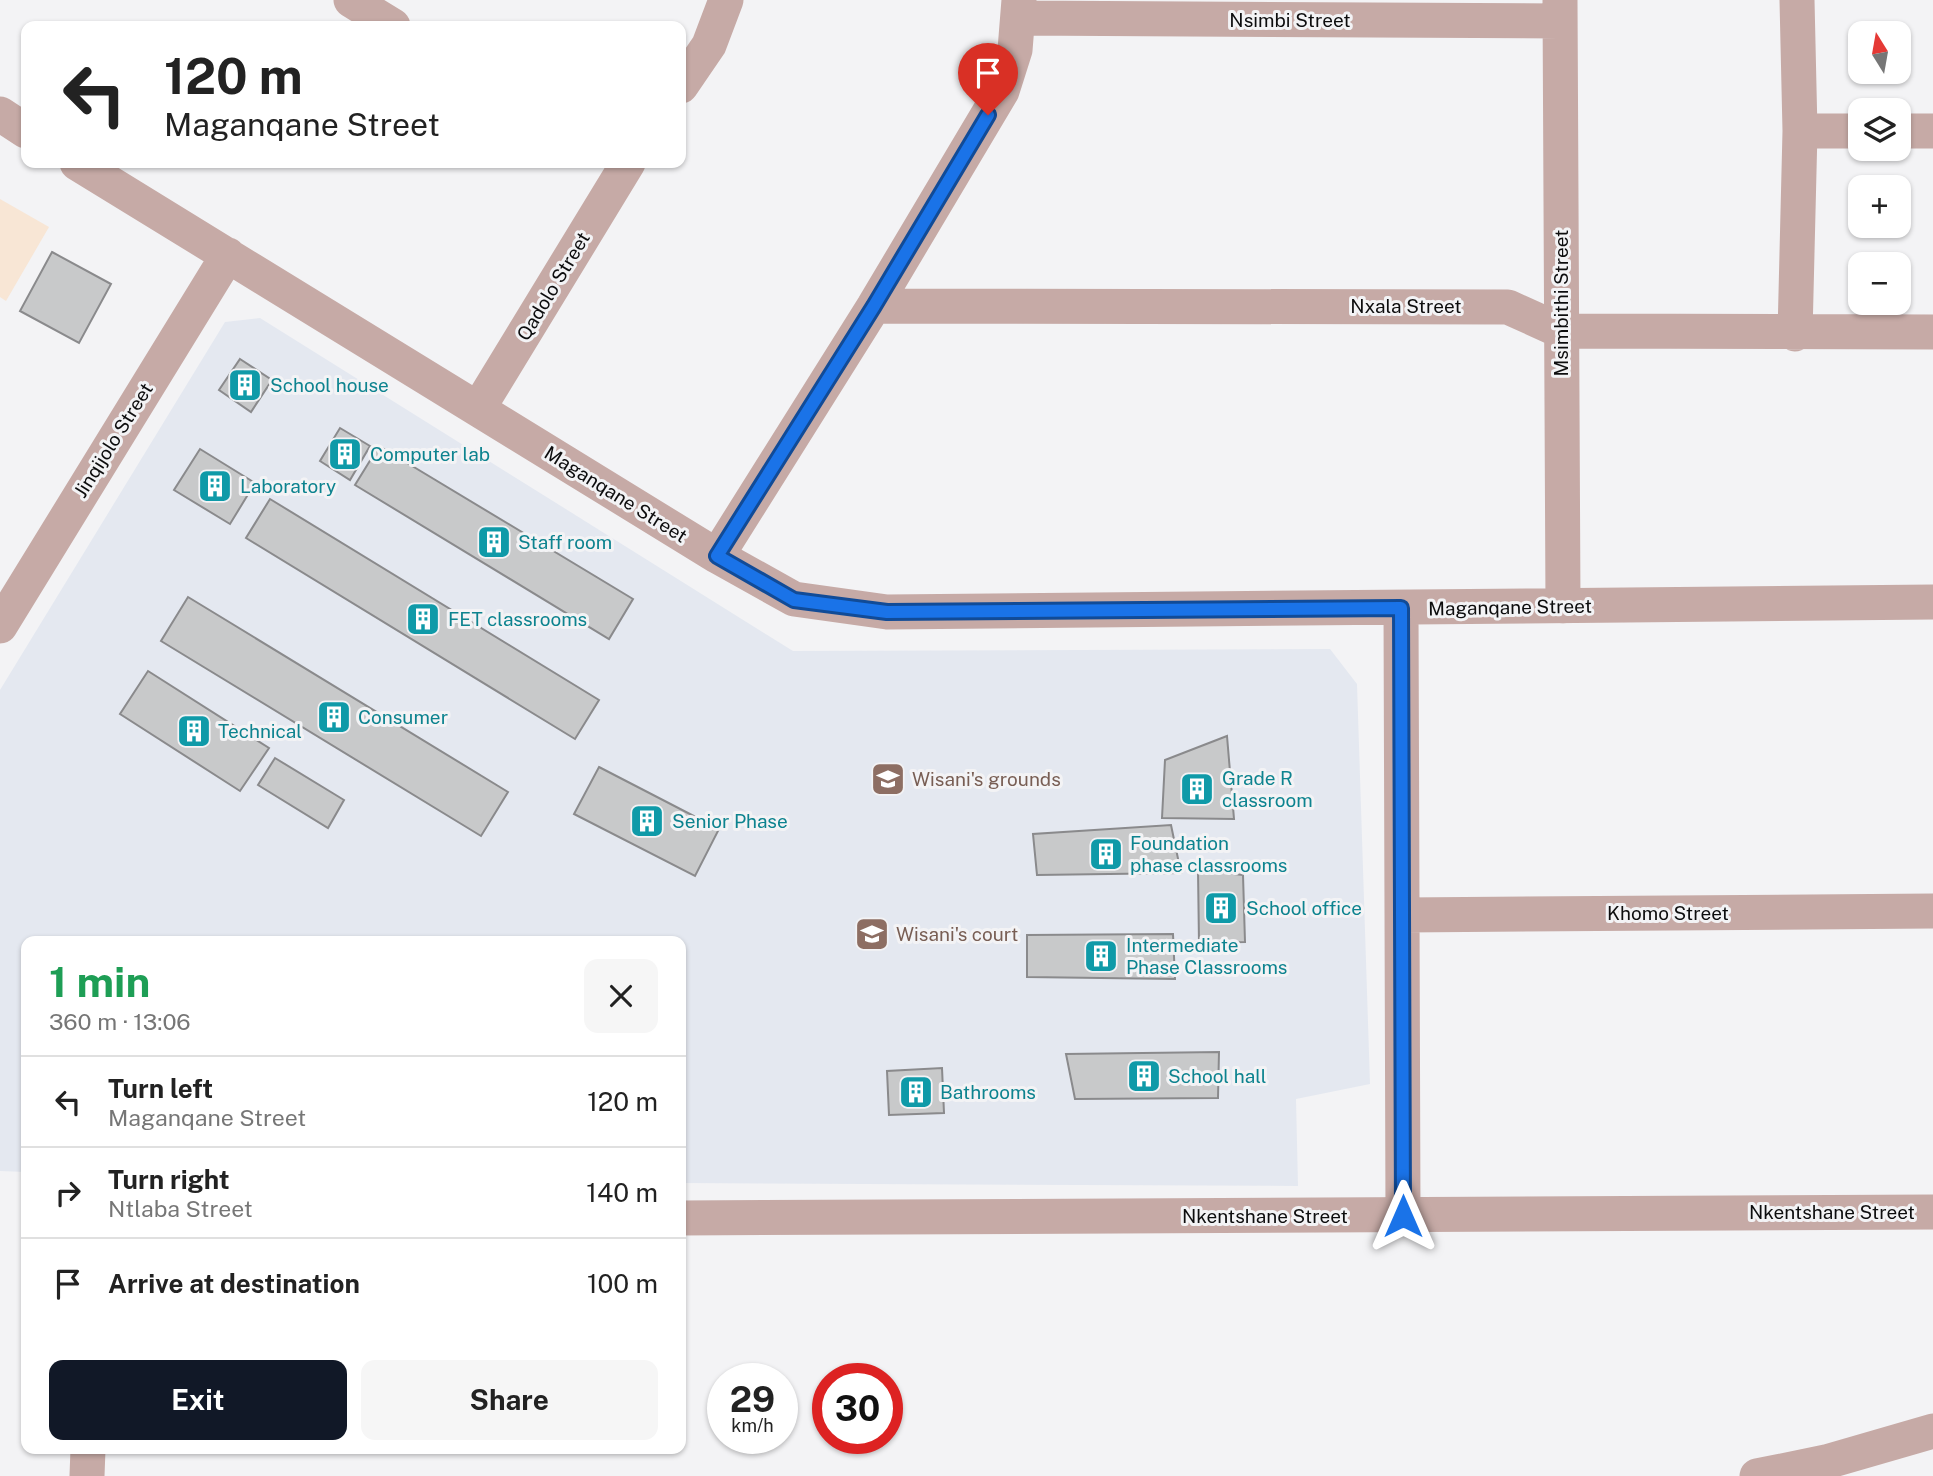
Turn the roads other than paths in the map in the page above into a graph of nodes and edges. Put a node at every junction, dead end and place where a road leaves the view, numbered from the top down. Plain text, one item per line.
1 (351, 0) edge
2 (726, 0) edge
3 (1797, 0) edge
4 (1019, 9) edge
5 (1560, 10) edge
6 (385, 21) edge
7 (686, 78) edge
8 (0, 114) edge
9 (21, 128) edge
10 (1800, 131) junction
11 (1848, 131) edge
12 (1911, 131) edge
13 (1933, 131) edge
14 (86, 168) edge
15 (619, 168) edge
16 (228, 255) junction
17 (874, 306) junction
18 (1561, 331) junction
19 (1933, 332) edge
20 (1796, 334) junction
21 (478, 409) junction
22 (717, 556) junction
23 (1933, 602) edge
24 (1563, 606) junction
25 (1401, 608) junction
26 (0, 625) edge
27 (1933, 911) edge
28 (1404, 915) junction
29 (1933, 1212) edge
30 (1403, 1216) junction
31 (686, 1217) edge
32 (1933, 1431) edge
33 (88, 1454) edge
34 (87, 1476) edge
35 (1757, 1476) edge

1 - 6 street
2 - 7 street
3 - 10 street
4 - 5 street, Nsimbi Street
4 - 17 street
5 - 18 street, Msimbithi Street
8 - 9 street
10 - 11 street
10 - 20 street
12 - 13 street
14 - 16 street, Maganqane Street
15 - 21 street, Qadolo Street
16 - 21 street, Maganqane Street
16 - 26 street, Jinqijolo Street
17 - 18 street, Nxala Street
17 - 22 street
18 - 20 street, Nxala Street
18 - 24 street, Msimbithi Street
19 - 20 street, Nxala Street
21 - 22 street, Maganqane Street
22 - 25 street, Maganqane Street
23 - 24 street, Maganqane Street
24 - 25 street, Maganqane Street
25 - 28 street
27 - 28 street, Khomo Street
28 - 30 street
29 - 30 street, Nkentshane Street
30 - 31 street, Nkentshane Street
32 - 35 street
33 - 34 street

